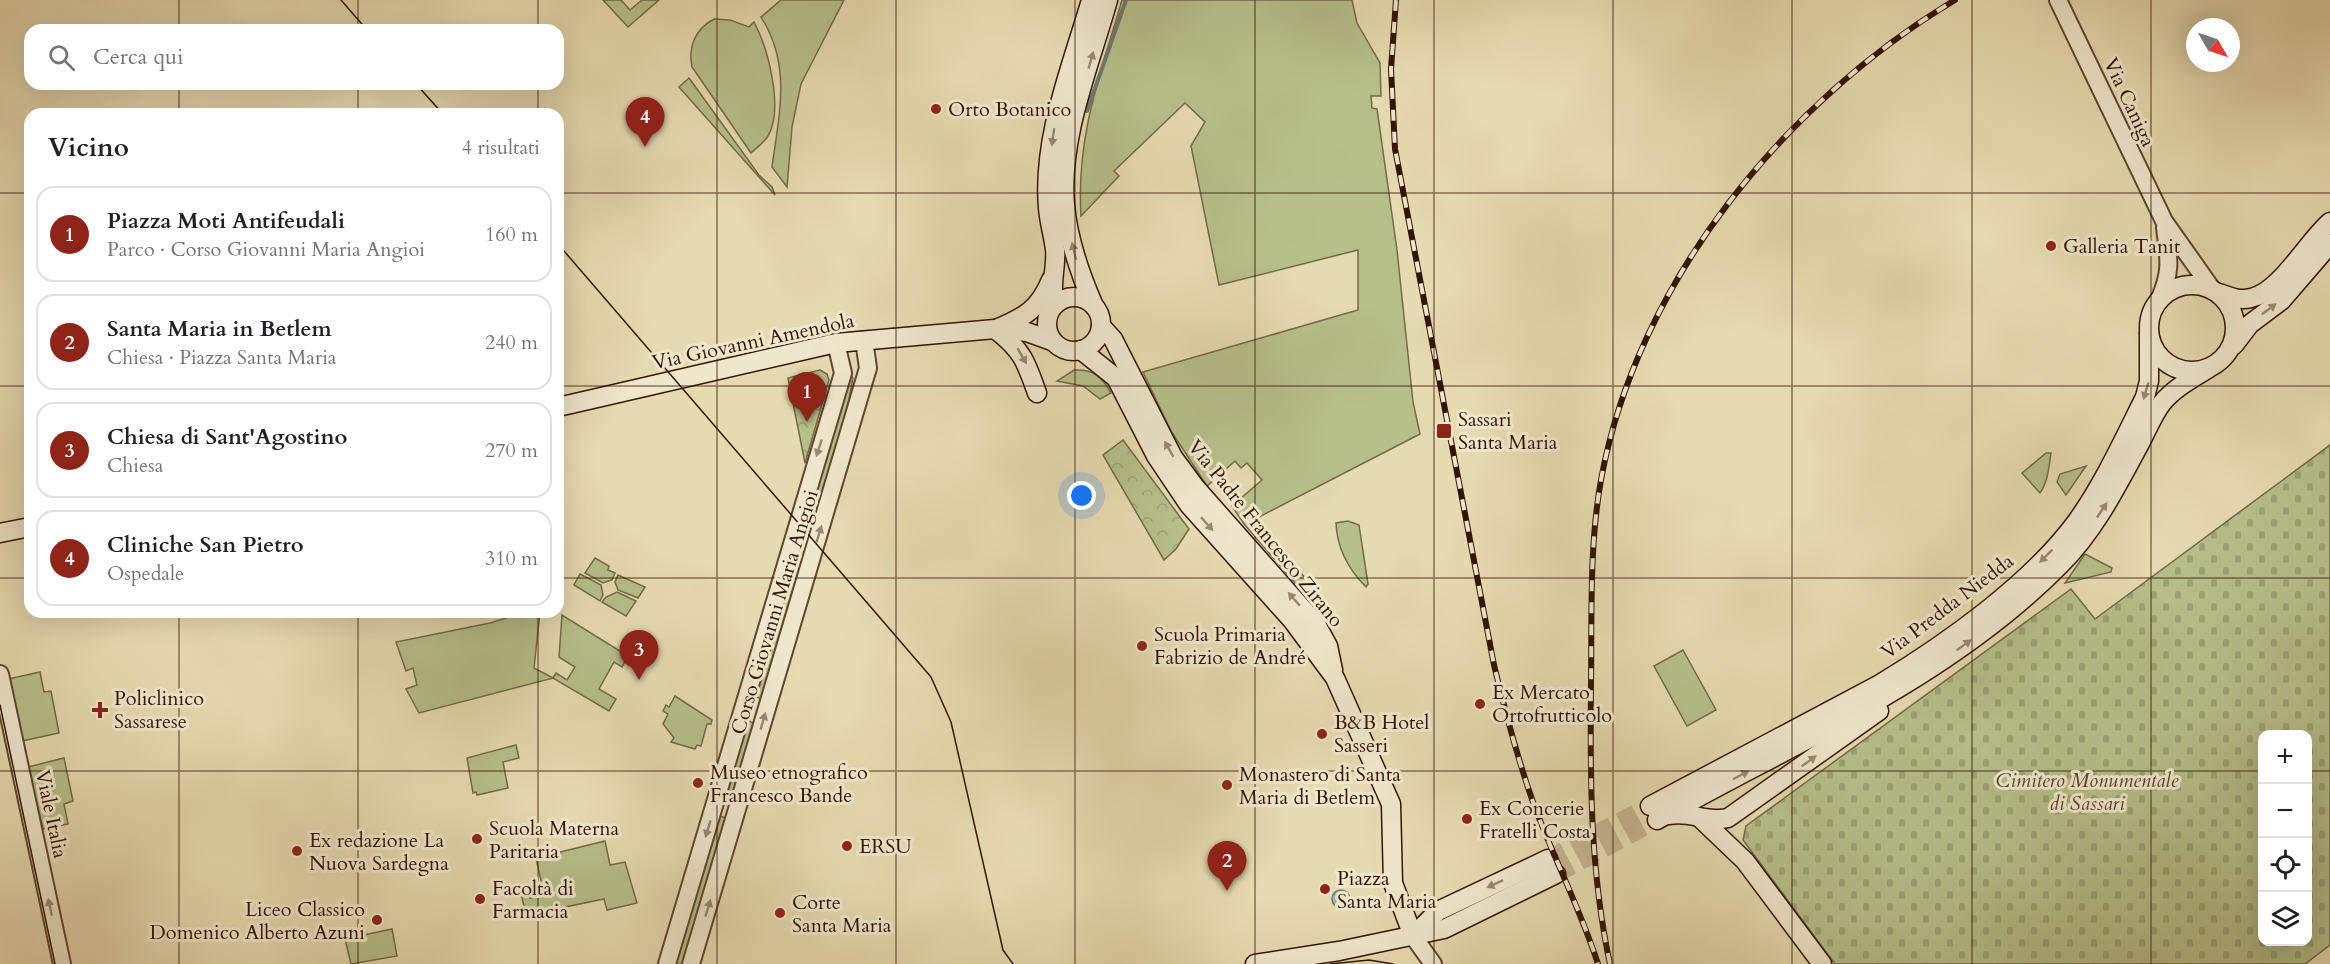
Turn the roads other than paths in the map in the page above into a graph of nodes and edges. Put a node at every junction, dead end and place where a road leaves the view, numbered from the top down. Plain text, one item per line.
1 (1091, 0) edge
2 (1108, 0) edge
3 (2058, 0) edge
4 (2164, 221) junction
5 (2330, 222) edge
6 (2330, 244) edge
7 (1053, 275) junction
8 (2216, 291) junction
9 (2159, 300) junction
10 (1054, 305) junction
11 (1094, 306) junction
12 (1033, 309) junction
13 (1101, 326) junction
14 (995, 329) junction
15 (2149, 333) junction
16 (864, 340) junction
17 (1052, 341) junction
18 (836, 343) junction
19 (2229, 351) junction
20 (1080, 357) junction
21 (2208, 368) junction
22 (1037, 393) dead end
23 (564, 406) edge
24 (24, 528) edge
25 (0, 533) edge
26 (1930, 669) junction
27 (0, 674) edge
28 (1335, 678) junction
29 (1698, 780) junction
30 (1689, 802) junction
31 (1744, 808) junction
32 (1656, 814) junction
33 (1700, 818) junction
34 (1745, 861) junction
35 (1552, 867) tunnel mouth
36 (1413, 936) junction
37 (62, 964) edge
38 (667, 964) edge
39 (691, 964) edge
40 (1255, 964) edge
41 (1433, 964) edge
42 (1822, 964) edge

1 -> 7 main road
11 -> 2 main road
3 - 4 street, Via Caniga
4 - 8 street, Via Caniga
4 - 9 street, Via Caniga
5 - 8 main road
19 -> 6 main road
7 - 10 main road
7 - 12 main road
8 - 9 main road
8 - 19 main road
9 - 15 main road
10 - 11 main road
10 - 12 main road, Via Giovanni Amendola
10 - 17 main road
11 - 13 main road
12 - 14 main road, Via Giovanni Amendola
13 - 20 main road
28 -> 13 main road, Via Padre Francesco Zirano
14 - 16 main road, Via Giovanni Amendola
14 - 17 main road, Via Giovanni Amendola
14 -> 22 main road
15 - 21 main road
15 -> 29 main road, Via Predda Niedda
16 - 18 main road, Via Giovanni Amendola
39 -> 16 street, Corso Giovanni Maria Angioi
17 - 20 main road
18 - 23 main road, Via Giovanni Amendola
18 -> 38 street, Corso Giovanni Maria Angioi
19 - 21 main road
20 -> 28 main road, Via Padre Francesco Zirano
26 -> 21 main road, Via Predda Niedda
24 - 25 main road
30 -> 26 main road, Via Predda Niedda
31 -> 26 main road, Via Predda Niedda
37 -> 27 street, Viale Italia
28 - 36 main road, Via Padre Francesco Zirano
29 - 30 main road
29 - 32 main road, Via Predda Niedda
30 - 32 main road, Via Predda Niedda
30 - 33 main road
31 - 33 main road, Via Predda Niedda
31 - 34 main road
32 - 33 main road, Via Predda Niedda
33 - 34 main road
34 - 42 main road
35 - 36 main road
36 - 40 main road
36 - 41 street

